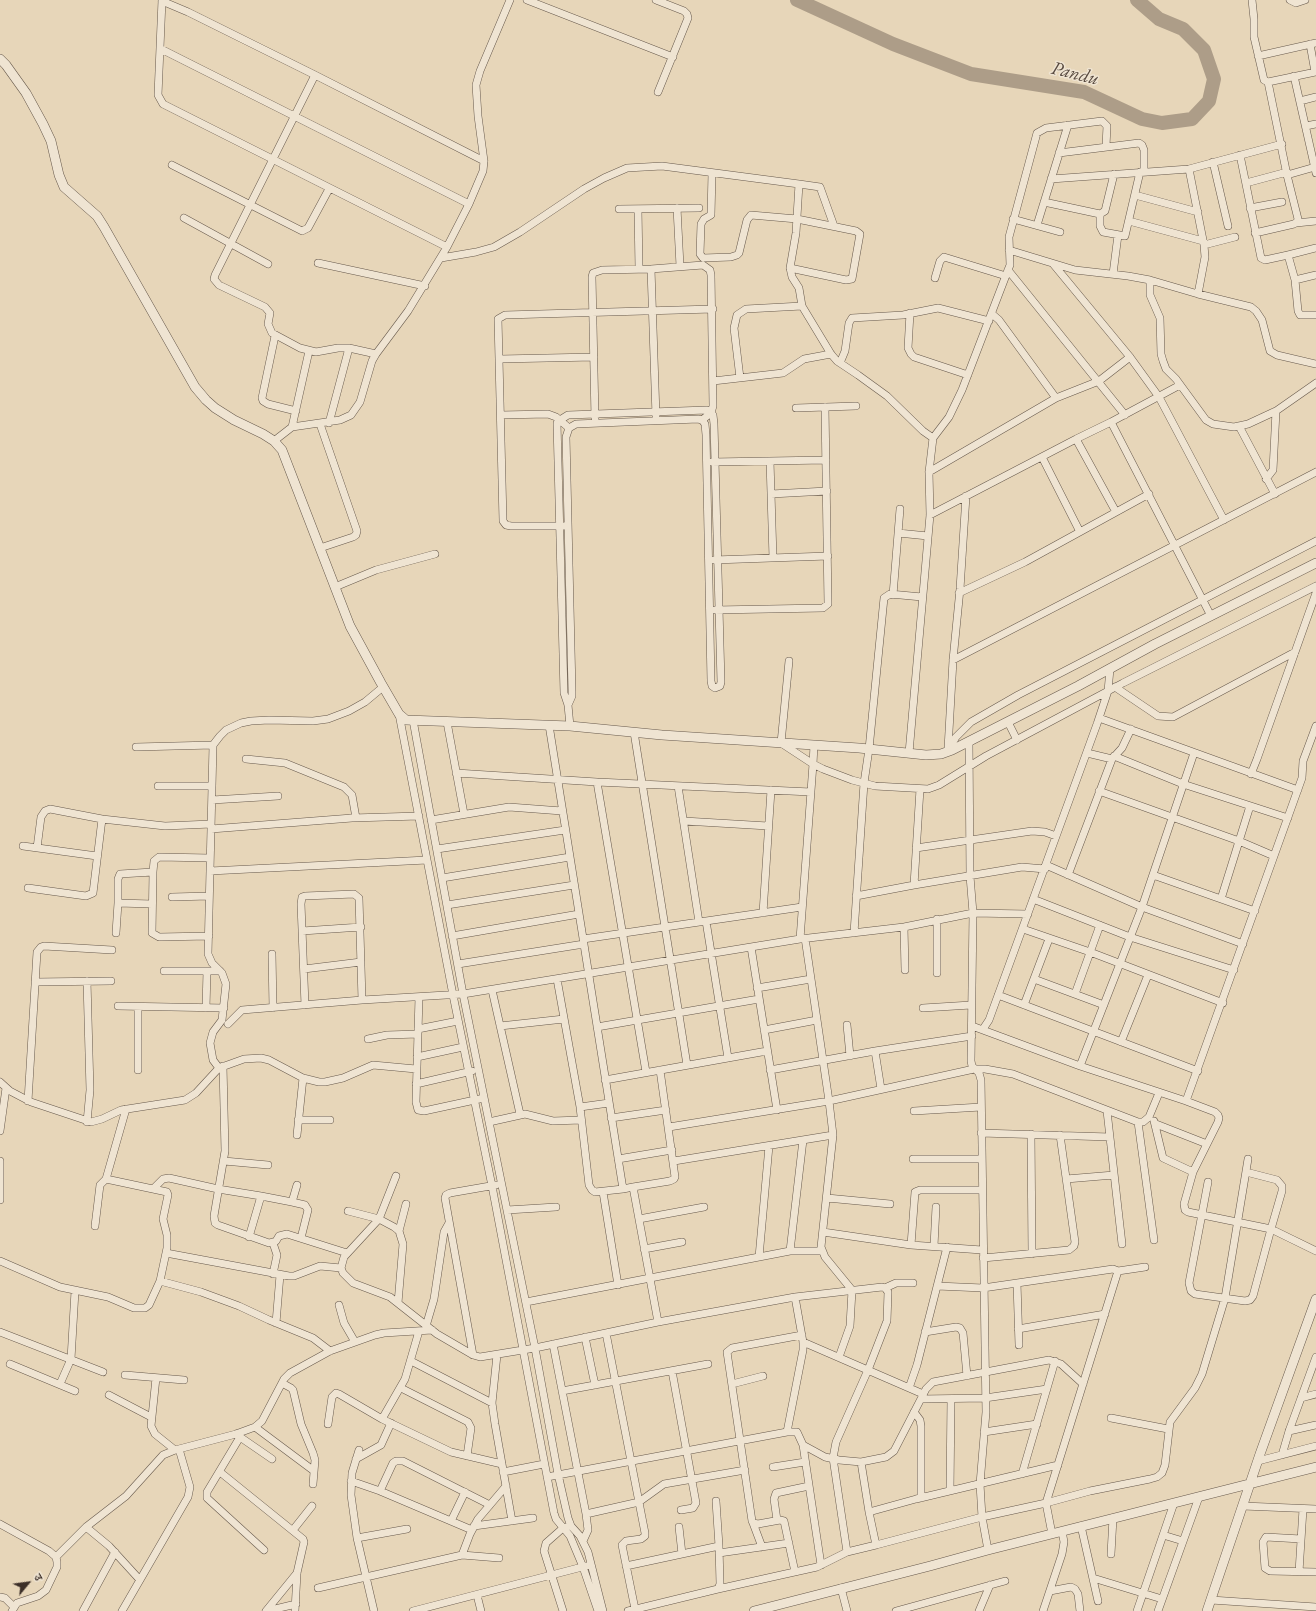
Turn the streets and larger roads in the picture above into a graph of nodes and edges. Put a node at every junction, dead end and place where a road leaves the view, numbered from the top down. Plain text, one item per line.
1 (510, 0) edge
2 (527, 0) edge
3 (656, 0) edge
4 (1252, 0) edge
5 (1290, 0) edge
6 (1305, 0) edge
7 (162, 1) edge
8 (671, 3) edge
9 (1313, 43) edge
10 (160, 49) junction
11 (1258, 56) junction
12 (673, 57) junction
13 (0, 59) edge
14 (1316, 72) edge
15 (315, 75) junction
16 (1294, 76) junction
17 (1268, 82) junction
18 (658, 92) dead end
19 (1316, 97) edge
20 (1300, 101) junction
21 (294, 116) junction
22 (1316, 124) edge
23 (1068, 125) junction
24 (1306, 126) junction
25 (1282, 144) junction
26 (1106, 146) junction
27 (1314, 150) edge
28 (1059, 153) junction
29 (1240, 155) junction
30 (273, 160) junction
31 (484, 161) junction
32 (1213, 162) junction
33 (172, 165) dead end
34 (1188, 169) junction
35 (1315, 170) edge
36 (1142, 172) junction
37 (712, 173) junction
38 (1114, 174) junction
39 (1287, 174) junction
40 (1051, 179) junction
41 (1246, 183) junction
42 (799, 184) junction
43 (329, 189) junction
44 (1135, 195) junction
45 (1044, 202) junction
46 (1282, 202) dead end
47 (469, 204) junction
48 (251, 205) junction
49 (677, 208) junction
50 (699, 208) dead end
51 (1250, 208) junction
52 (619, 209) dead end
53 (638, 209) junction
54 (1198, 212) junction
55 (1100, 214) junction
56 (184, 218) dead end
57 (797, 219) junction
58 (1013, 219) junction
59 (1129, 221) junction
60 (1316, 221) edge
61 (1296, 222) junction
62 (1037, 225) junction
63 (834, 226) junction
64 (1228, 226) dead end
65 (1060, 232) dead end
66 (1255, 233) junction
67 (1118, 235) junction
68 (1235, 237) dead end
69 (1204, 243) junction
70 (232, 244) junction
71 (447, 247) junction
72 (1316, 248) edge
73 (1009, 250) junction
74 (1288, 255) junction
75 (441, 258) junction
76 (318, 263) dead end
77 (268, 264) dead end
78 (1054, 265) junction
79 (680, 266) junction
80 (790, 268) junction
81 (639, 269) junction
82 (652, 269) junction
83 (1007, 273) junction
84 (1113, 274) junction
85 (1316, 275) edge
86 (935, 278) dead end
87 (1150, 280) junction
88 (1295, 280) junction
89 (425, 286) junction
90 (1198, 294) junction
91 (802, 306) junction
92 (713, 309) junction
93 (654, 311) junction
94 (594, 312) junction
95 (910, 313) junction
96 (1316, 315) edge
97 (990, 317) junction
98 (275, 336) junction
99 (349, 348) junction
100 (309, 351) junction
101 (376, 354) junction
102 (831, 354) junction
103 (594, 357) junction
104 (1130, 357) junction
105 (500, 359) junction
106 (840, 363) junction
107 (1316, 364) edge
108 (968, 375) junction
109 (740, 378) junction
110 (1099, 380) junction
111 (713, 381) junction
112 (1316, 383) edge
113 (1180, 385) junction
114 (1159, 396) junction
115 (1056, 398) junction
116 (856, 406) dead end
117 (825, 407) junction
118 (796, 408) dead end
119 (296, 411) junction
120 (1276, 411) junction
121 (656, 413) junction
122 (711, 413) junction
123 (594, 415) junction
124 (1125, 415) junction
125 (501, 416) junction
126 (560, 420) junction
127 (702, 420) junction
128 (655, 422) junction
129 (1111, 422) junction
130 (329, 423) junction
131 (595, 423) junction
132 (320, 424) junction
133 (1239, 426) junction
134 (292, 427) junction
135 (569, 428) junction
136 (933, 438) junction
137 (1076, 438) junction
138 (274, 441) junction
139 (1042, 457) junction
140 (826, 460) junction
141 (770, 461) junction
142 (707, 462) junction
143 (715, 462) junction
144 (929, 472) junction
145 (1316, 472) edge
146 (1266, 479) junction
147 (827, 492) junction
148 (771, 494) junction
149 (1149, 494) junction
150 (1275, 494) junction
151 (966, 496) junction
152 (900, 509) dead end
153 (1116, 512) junction
154 (930, 515) junction
155 (1224, 520) junction
156 (568, 525) junction
157 (560, 526) junction
158 (1080, 532) junction
159 (898, 533) junction
160 (928, 536) junction
161 (1316, 541) edge
162 (1175, 545) junction
163 (320, 548) junction
164 (435, 554) dead end
165 (828, 556) junction
166 (773, 558) junction
167 (709, 560) junction
168 (718, 560) junction
169 (1316, 563) edge
170 (1316, 586) edge
171 (335, 587) junction
172 (959, 593) junction
173 (1316, 593) edge
174 (893, 594) junction
175 (922, 597) junction
176 (1203, 600) junction
177 (710, 610) junction
178 (719, 610) junction
179 (1211, 616) junction
180 (1295, 652) junction
181 (953, 660) junction
182 (789, 661) dead end
183 (1110, 669) junction
184 (383, 687) junction
185 (1115, 687) junction
186 (1108, 691) junction
187 (568, 705) junction
188 (399, 714) junction
189 (1099, 718) junction
190 (413, 720) junction
191 (446, 722) junction
192 (1008, 722) junction
193 (549, 726) junction
194 (570, 726) junction
195 (1316, 726) edge
196 (1131, 730) junction
197 (634, 732) junction
198 (1017, 740) junction
199 (969, 741) junction
200 (781, 743) junction
201 (213, 745) junction
202 (814, 745) junction
203 (136, 747) dead end
204 (869, 749) junction
205 (948, 751) junction
206 (909, 753) junction
207 (1087, 753) junction
208 (1194, 753) junction
209 (1113, 757) junction
210 (246, 759) dead end
211 (813, 764) junction
212 (970, 766) junction
213 (456, 773) junction
214 (1251, 774) junction
215 (558, 780) junction
216 (597, 782) junction
217 (864, 783) junction
218 (642, 784) junction
219 (1183, 784) junction
220 (158, 786) dead end
221 (212, 786) junction
222 (678, 786) junction
223 (920, 789) junction
224 (770, 790) junction
225 (1298, 790) junction
226 (1099, 791) junction
227 (810, 792) junction
228 (278, 796) dead end
229 (212, 800) junction
230 (1250, 806) junction
231 (562, 811) junction
232 (464, 814) junction
233 (418, 816) junction
234 (1172, 817) junction
235 (356, 818) junction
236 (1288, 818) junction
237 (102, 819) junction
238 (431, 820) junction
239 (684, 821) junction
240 (211, 826) junction
241 (768, 826) junction
242 (565, 830) junction
243 (1056, 836) junction
244 (970, 840) junction
245 (1239, 841) junction
246 (23, 846) dead end
247 (37, 848) junction
248 (916, 848) junction
249 (437, 849) junction
250 (97, 856) junction
251 (570, 856) junction
252 (1274, 856) junction
253 (210, 858) junction
254 (427, 860) junction
255 (1045, 867) junction
256 (210, 871) junction
257 (153, 872) junction
258 (1068, 875) junction
259 (970, 876) junction
260 (1153, 876) junction
261 (442, 878) junction
262 (914, 884) junction
263 (574, 886) junction
264 (28, 888) dead end
265 (210, 896) junction
266 (856, 896) junction
267 (172, 897) dead end
268 (1034, 899) junction
269 (1221, 899) junction
270 (118, 903) junction
271 (152, 904) junction
272 (447, 905) junction
273 (802, 907) junction
274 (1142, 907) junction
275 (1255, 911) junction
276 (763, 913) junction
277 (973, 913) junction
278 (579, 914) junction
279 (1028, 914) junction
280 (937, 919) junction
281 (703, 922) junction
282 (1100, 925) junction
283 (361, 927) junction
284 (664, 927) junction
285 (904, 927) junction
286 (1023, 928) junction
287 (302, 931) junction
288 (116, 933) dead end
289 (623, 933) junction
290 (854, 933) junction
291 (208, 936) junction
292 (452, 936) junction
293 (1130, 937) junction
294 (802, 938) junction
295 (1050, 939) junction
296 (583, 941) junction
297 (1243, 944) junction
298 (751, 947) junction
299 (112, 950) dead end
300 (1090, 952) junction
301 (711, 953) junction
302 (272, 954) dead end
303 (670, 961) junction
304 (361, 962) junction
305 (458, 964) junction
306 (1120, 964) junction
307 (629, 968) junction
308 (304, 969) junction
309 (905, 970) dead end
310 (1234, 970) junction
311 (164, 971) dead end
312 (208, 971) junction
313 (220, 971) junction
314 (937, 972) dead end
315 (588, 974) junction
316 (1148, 975) junction
317 (557, 979) junction
318 (811, 979) junction
319 (1034, 979) junction
320 (87, 981) junction
321 (111, 981) dead end
322 (35, 982) junction
323 (757, 988) junction
324 (492, 990) junction
325 (463, 994) junction
326 (1076, 994) junction
327 (453, 995) junction
328 (998, 995) junction
329 (419, 997) junction
330 (362, 1000) junction
331 (759, 1000) junction
332 (1223, 1003) junction
333 (305, 1005) junction
334 (971, 1005) junction
335 (1024, 1005) junction
336 (1104, 1005) junction
337 (118, 1006) dead end
338 (720, 1006) junction
339 (138, 1007) junction
340 (206, 1008) junction
341 (224, 1008) junction
342 (273, 1008) junction
343 (924, 1008) dead end
344 (678, 1013) junction
345 (564, 1019) junction
346 (637, 1020) junction
347 (817, 1020) junction
348 (458, 1021) junction
349 (228, 1024) dead end
350 (846, 1025) dead end
351 (500, 1026) junction
352 (972, 1026) junction
353 (597, 1027) junction
354 (983, 1029) junction
355 (764, 1030) junction
356 (418, 1032) junction
357 (1093, 1032) junction
358 (972, 1036) junction
359 (368, 1039) dead end
360 (1121, 1042) junction
361 (463, 1046) junction
362 (767, 1051) junction
363 (875, 1051) junction
364 (850, 1056) junction
365 (416, 1057) junction
366 (728, 1058) junction
367 (823, 1060) junction
368 (687, 1065) junction
369 (1080, 1066) junction
370 (221, 1067) junction
371 (416, 1069) junction
372 (974, 1069) junction
373 (138, 1070) dead end
374 (479, 1070) junction
375 (660, 1070) junction
376 (770, 1070) junction
377 (1198, 1071) junction
378 (468, 1072) junction
379 (646, 1072) junction
380 (303, 1078) junction
381 (605, 1080) junction
382 (0, 1082) edge
383 (416, 1084) junction
384 (6, 1088) junction
385 (881, 1089) junction
386 (1159, 1093) junction
387 (484, 1098) junction
388 (28, 1100) junction
389 (474, 1100) junction
390 (829, 1100) junction
391 (1186, 1101) junction
392 (608, 1103) junction
393 (2, 1107) edge
394 (580, 1107) junction
395 (981, 1107) junction
396 (126, 1109) junction
397 (666, 1110) junction
398 (777, 1110) junction
399 (914, 1111) dead end
400 (1107, 1111) junction
401 (520, 1114) junction
402 (1149, 1117) junction
403 (611, 1118) junction
404 (298, 1120) junction
405 (330, 1120) dead end
406 (581, 1120) junction
407 (87, 1122) junction
408 (489, 1122) junction
409 (1138, 1122) junction
410 (1156, 1124) junction
411 (669, 1127) junction
412 (0, 1131) edge
413 (981, 1133) junction
414 (297, 1134) dead end
415 (1031, 1134) junction
416 (833, 1135) junction
417 (1060, 1135) junction
418 (1110, 1137) junction
419 (803, 1140) junction
420 (1207, 1144) junction
421 (769, 1146) junction
422 (672, 1150) junction
423 (618, 1159) junction
424 (913, 1159) dead end
425 (982, 1159) junction
426 (1248, 1159) dead end
427 (0, 1161) edge
428 (224, 1161) junction
429 (674, 1161) junction
430 (268, 1165) dead end
431 (0, 1168) edge
432 (1193, 1172) junction
433 (1246, 1172) junction
434 (1114, 1175) junction
435 (396, 1176) dead end
436 (106, 1179) junction
437 (1066, 1179) junction
438 (1208, 1182) dead end
439 (502, 1184) junction
440 (297, 1185) dead end
441 (492, 1186) junction
442 (633, 1187) junction
443 (154, 1188) junction
444 (218, 1189) junction
445 (622, 1189) junction
446 (982, 1190) junction
447 (602, 1192) junction
448 (261, 1196) junction
449 (0, 1197) edge
450 (827, 1198) junction
451 (292, 1202) junction
452 (406, 1204) dead end
453 (890, 1204) dead end
454 (556, 1207) dead end
455 (704, 1207) dead end
456 (936, 1207) dead end
457 (507, 1210) junction
458 (348, 1211) dead end
459 (1202, 1214) junction
460 (509, 1218) junction
461 (379, 1219) junction
462 (639, 1219) junction
463 (498, 1220) junction
464 (1238, 1222) junction
465 (448, 1223) junction
466 (95, 1226) dead end
467 (1271, 1229) junction
468 (399, 1231) junction
469 (823, 1232) junction
470 (249, 1237) junction
471 (301, 1238) junction
472 (1154, 1240) dead end
473 (682, 1242) dead end
474 (272, 1243) junction
475 (1122, 1244) dead end
476 (911, 1245) junction
477 (934, 1246) junction
478 (946, 1247) junction
479 (644, 1249) junction
480 (516, 1250) junction
481 (982, 1250) junction
482 (790, 1251) junction
483 (1316, 1251) edge
484 (347, 1252) junction
485 (822, 1252) junction
486 (166, 1253) junction
487 (504, 1253) junction
488 (1032, 1254) junction
489 (759, 1257) junction
490 (983, 1258) junction
491 (0, 1261) edge
492 (1145, 1267) dead end
493 (341, 1268) junction
494 (1118, 1271) junction
495 (277, 1274) junction
496 (650, 1278) junction
497 (160, 1281) junction
498 (913, 1283) dead end
499 (1017, 1283) junction
500 (618, 1285) junction
501 (937, 1286) junction
502 (885, 1288) junction
503 (983, 1288) junction
504 (852, 1290) junction
505 (75, 1291) junction
506 (795, 1297) junction
507 (1225, 1298) junction
508 (1316, 1298) edge
509 (526, 1302) junction
510 (398, 1303) junction
511 (339, 1305) dead end
512 (528, 1314) junction
513 (1105, 1314) junction
514 (516, 1316) junction
515 (658, 1322) junction
516 (276, 1323) junction
517 (429, 1328) junction
518 (1018, 1329) junction
519 (419, 1331) junction
520 (0, 1332) edge
521 (925, 1332) junction
522 (606, 1333) junction
523 (585, 1337) junction
524 (802, 1338) junction
525 (355, 1342) junction
526 (553, 1344) junction
527 (1019, 1345) dead end
528 (535, 1348) junction
529 (522, 1350) junction
530 (330, 1351) junction
531 (474, 1355) junction
532 (497, 1355) junction
533 (839, 1357) junction
534 (1316, 1357) edge
535 (71, 1360) junction
536 (410, 1361) junction
537 (1055, 1361) junction
538 (10, 1364) dead end
539 (708, 1364) dead end
540 (868, 1370) junction
541 (672, 1371) junction
542 (102, 1372) dead end
543 (985, 1372) junction
544 (125, 1375) dead end
545 (763, 1376) dead end
546 (967, 1376) junction
547 (156, 1378) junction
548 (184, 1380) dead end
549 (616, 1381) junction
550 (282, 1383) junction
551 (60, 1384) junction
552 (732, 1384) junction
553 (1083, 1384) junction
554 (595, 1385) junction
555 (401, 1388) junction
556 (909, 1388) junction
557 (1047, 1389) junction
558 (75, 1390) dead end
559 (562, 1391) junction
560 (108, 1394) dead end
561 (1316, 1394) edge
562 (922, 1397) junction
563 (950, 1398) junction
564 (985, 1398) junction
565 (1301, 1398) junction
566 (492, 1403) junction
567 (914, 1412) junction
568 (151, 1417) junction
569 (1111, 1418) dead end
570 (382, 1419) junction
571 (391, 1423) junction
572 (328, 1424) dead end
573 (1037, 1424) junction
574 (1316, 1425) edge
575 (255, 1427) junction
576 (1168, 1429) junction
577 (1289, 1431) junction
578 (787, 1432) junction
579 (984, 1432) junction
580 (238, 1436) junction
581 (741, 1442) junction
582 (802, 1445) junction
583 (1316, 1446) edge
584 (177, 1449) junction
585 (359, 1450) dead end
586 (687, 1450) junction
587 (1282, 1454) junction
588 (467, 1456) junction
589 (833, 1458) junction
590 (272, 1460) dead end
591 (356, 1460) junction
592 (631, 1460) junction
593 (805, 1462) junction
594 (861, 1462) junction
595 (1257, 1462) junction
596 (502, 1464) junction
597 (544, 1464) junction
598 (1058, 1465) junction
599 (773, 1467) dead end
600 (1316, 1468) edge
601 (578, 1470) junction
602 (745, 1470) junction
603 (314, 1471) junction
604 (220, 1472) junction
605 (504, 1472) junction
606 (558, 1474) junction
607 (1022, 1474) junction
608 (547, 1477) junction
609 (692, 1479) junction
610 (351, 1481) junction
611 (1250, 1483) junction
612 (313, 1484) dead end
613 (980, 1484) junction
614 (506, 1486) junction
615 (809, 1486) junction
616 (380, 1490) junction
617 (950, 1491) junction
618 (465, 1492) junction
619 (1199, 1496) junction
620 (921, 1498) junction
621 (716, 1501) dead end
622 (639, 1502) junction
623 (1174, 1503) junction
624 (490, 1504) junction
625 (312, 1506) dead end
626 (1046, 1506) junction
627 (1243, 1506) junction
628 (1303, 1509) junction
629 (1316, 1509) edge
630 (681, 1510) dead end
631 (869, 1512) junction
632 (586, 1514) junction
633 (533, 1518) dead end
634 (1113, 1518) junction
635 (982, 1519) junction
636 (777, 1520) junction
637 (451, 1521) junction
638 (512, 1521) junction
639 (753, 1523) junction
640 (0, 1524) edge
641 (571, 1526) junction
642 (1081, 1526) junction
643 (86, 1527) junction
644 (679, 1527) dead end
645 (473, 1528) junction
646 (563, 1528) junction
647 (407, 1529) dead end
648 (293, 1530) junction
649 (1062, 1531) junction
650 (1052, 1534) junction
651 (1163, 1534) junction
652 (357, 1538) junction
653 (1301, 1539) junction
654 (583, 1541) junction
655 (1183, 1541) junction
656 (789, 1543) junction
657 (876, 1545) junction
658 (762, 1547) junction
659 (719, 1549) junction
660 (264, 1550) dead end
661 (988, 1550) junction
662 (115, 1552) junction
663 (847, 1552) junction
664 (682, 1554) junction
665 (1111, 1554) dead end
666 (462, 1555) junction
667 (56, 1557) junction
668 (499, 1558) dead end
669 (592, 1565) junction
670 (821, 1565) junction
671 (626, 1566) junction
672 (583, 1567) junction
673 (795, 1572) junction
674 (1299, 1572) junction
675 (1316, 1572) edge
676 (297, 1573) junction
677 (552, 1576) junction
678 (366, 1577) junction
679 (1093, 1578) junction
680 (140, 1580) junction
681 (1005, 1581) dead end
682 (990, 1586) junction
683 (318, 1588) dead end
684 (840, 1588) junction
685 (718, 1590) junction
686 (1050, 1591) junction
687 (1143, 1592) junction
688 (476, 1595) junction
689 (0, 1597) edge
690 (1162, 1599) junction
691 (1211, 1600) junction
692 (1098, 1601) dead end
693 (295, 1607) edge
694 (1316, 1607) edge
695 (1281, 1608) edge
696 (13, 1609) edge
697 (911, 1609) edge
698 (632, 1610) edge
699 (83, 1611) edge
700 (122, 1611) edge
701 (266, 1611) edge
702 (374, 1611) edge
703 (413, 1611) edge
704 (481, 1611) edge
705 (563, 1611) edge
706 (598, 1611) edge
707 (603, 1611) edge
708 (754, 1611) edge
709 (847, 1611) edge
710 (896, 1611) edge
711 (979, 1611) edge
712 (1043, 1611) edge
713 (1080, 1611) edge
714 (1137, 1611) edge
715 (1158, 1611) edge
716 (1207, 1611) edge

1 - 31 street
2 - 12 street
3 - 8 street
4 - 11 street
5 - 6 street
7 - 10 street
7 - 15 street
8 - 12 street
9 - 11 street
9 - 14 street
10 - 21 street
10 - 30 street
11 - 17 street
12 - 18 street
13 - 138 street
14 - 16 street
15 - 21 street
15 - 31 street
16 - 17 street
16 - 20 street
17 - 25 street
19 - 20 street
20 - 24 street
21 - 30 street
21 - 47 street
22 - 24 street
23 - 26 street
23 - 28 street
23 - 58 street
24 - 27 street
25 - 29 street
25 - 39 street
26 - 28 street
26 - 36 street
27 - 35 street
28 - 40 street
29 - 32 street
29 - 41 street
30 - 43 street
30 - 48 street
31 - 47 street
32 - 34 street
32 - 64 street
33 - 48 street
34 - 36 street
34 - 54 street
35 - 39 street
36 - 38 street
36 - 44 street
37 - 42 street
37 - 57 street
37 - 75 street
38 - 40 street
38 - 55 street
39 - 41 street
39 - 61 street
40 - 45 street
41 - 51 street
42 - 57 street
42 - 63 street
43 - 48 street
43 - 71 street
44 - 54 street
44 - 59 street
45 - 55 street
45 - 62 street
46 - 51 street
47 - 71 street
48 - 70 street
49 - 50 street
49 - 53 street
49 - 79 street
51 - 66 street
52 - 53 street
53 - 81 street
54 - 69 street
55 - 67 street
56 - 70 street
57 - 63 street
57 - 80 street
58 - 62 street
58 - 73 street
59 - 67 street
59 - 69 street
60 - 61 street
61 - 66 street
62 - 65 street
63 - 80 street
66 - 74 street
67 - 84 street
68 - 69 street
69 - 90 street
70 - 77 street
70 - 98 street
71 - 75 street
72 - 74 street
73 - 78 street
73 - 83 street
74 - 88 street
75 - 89 street
76 - 89 street
78 - 84 street
78 - 104 street
79 - 82 street
79 - 92 street
80 - 91 street
81 - 82 street
81 - 94 street
82 - 93 street
83 - 86 street
83 - 97 street
83 - 110 street
84 - 87 street
85 - 88 street
87 - 90 street
87 - 113 street
88 - 96 street
89 - 101 street
90 - 107 street
91 - 102 street
91 - 109 street
92 - 93 street
92 - 111 street
93 - 94 street
93 - 121 street
94 - 103 street
94 - 105 street
95 - 97 street
95 - 106 street
95 - 108 street
97 - 108 street
97 - 115 street
98 - 100 street
98 - 119 street
99 - 100 street
99 - 101 street
99 - 130 street
100 - 119 street
101 - 130 street
102 - 106 street
102 - 109 street
103 - 105 street
103 - 123 street
104 - 110 street
104 - 114 street
105 - 125 street
106 - 136 street
108 - 136 street
109 - 111 street
110 - 115 street
110 - 124 street
111 - 122 street
112 - 120 street
113 - 114 street
113 - 133 street
114 - 124 street
114 - 155 street
115 - 144 street
116 - 117 street
117 - 118 street
117 - 140 street
119 - 134 street
120 - 133 street
120 - 146 street
121 - 122 street
121 - 123 street
121 - 128 street
122 - 127 street
122 - 143 street
123 - 126 street
123 - 131 street
124 - 129 street
125 - 126 street
125 - 157 street
126 - 135 street
126 - 157 street
127 - 128 street
127 - 142 street
128 - 131 street
129 - 137 street
129 - 149 street
130 - 132 street
131 - 135 street
132 - 134 street
132 - 163 street
133 - 146 street
134 - 138 street
135 - 156 street
136 - 144 street
137 - 139 street
137 - 153 street
138 - 163 street
139 - 151 street
139 - 158 street
140 - 141 street
140 - 147 street
141 - 143 street
141 - 148 street
142 - 143 street
142 - 167 street
143 - 168 street
144 - 154 street
145 - 150 street
146 - 150 street
147 - 148 street
147 - 165 street
148 - 166 street
149 - 153 street
149 - 162 street
150 - 155 street
151 - 154 street
151 - 172 street
152 - 159 street
153 - 158 street
154 - 160 street
155 - 162 street
156 - 157 street
156 - 187 street
157 - 187 street
158 - 172 street
159 - 160 street
159 - 174 street
160 - 175 street
161 - 176 street
162 - 176 street
162 - 181 street
163 - 171 street
164 - 171 street
165 - 166 street
165 - 178 street
166 - 168 street
167 - 168 street
167 - 177 street
168 - 178 street
169 - 179 street
170 - 185 street
171 - 184 street
172 - 181 street
173 - 180 street
174 - 175 street
174 - 204 street
175 - 206 street
176 - 179 street
176 - 205 street
177 - 178 street
177 - 178 street
179 - 183 street
180 - 185 street
180 - 214 street
181 - 205 street
182 - 200 street
183 - 186 street
183 - 192 street
184 - 188 street
184 - 201 street
185 - 186 street
186 - 189 street
186 - 198 street
187 - 194 street
188 - 190 street
188 - 233 street
189 - 196 street
189 - 207 street
190 - 191 street
190 - 238 street
191 - 193 street
191 - 213 street
192 - 198 street
192 - 199 street
193 - 194 street
193 - 215 street
194 - 197 street
195 - 225 street
196 - 208 street
196 - 209 street
197 - 200 street
197 - 218 street
198 - 212 street
199 - 205 street
199 - 212 street
200 - 202 street
200 - 211 street
201 - 203 street
201 - 221 street
202 - 204 street
202 - 211 street
204 - 206 street
204 - 217 street
205 - 206 street
207 - 209 street
207 - 243 street
208 - 214 street
208 - 219 street
209 - 219 street
209 - 226 street
210 - 235 street
211 - 217 street
211 - 227 street
212 - 223 street
212 - 244 street
213 - 215 street
213 - 232 street
214 - 225 street
215 - 216 street
215 - 231 street
216 - 218 street
216 - 289 street
217 - 223 street
217 - 266 street
218 - 222 street
218 - 284 street
219 - 230 street
219 - 234 street
220 - 221 street
221 - 229 street
222 - 224 street
222 - 239 street
223 - 248 street
224 - 227 street
224 - 241 street
225 - 236 street
226 - 234 street
226 - 258 street
227 - 273 street
228 - 229 street
229 - 240 street
230 - 236 street
230 - 245 street
231 - 232 street
231 - 242 street
232 - 238 street
233 - 235 street
233 - 254 street
234 - 245 street
234 - 260 street
235 - 240 street
236 - 252 street
237 - 240 street
237 - 247 street
237 - 250 street
238 - 249 street
239 - 241 street
239 - 281 street
240 - 253 street
241 - 276 street
242 - 249 street
242 - 251 street
243 - 244 street
243 - 255 street
244 - 248 street
244 - 259 street
245 - 252 street
245 - 269 street
246 - 247 street
247 - 250 street
248 - 262 street
249 - 261 street
250 - 264 street
251 - 261 street
251 - 263 street
252 - 275 street
253 - 256 street
253 - 257 street
254 - 256 street
254 - 327 street
255 - 258 street
255 - 259 street
255 - 268 street
256 - 265 street
257 - 270 street
257 - 271 street
258 - 274 street
259 - 262 street
259 - 277 street
260 - 269 street
260 - 274 street
261 - 272 street
262 - 266 street
263 - 272 street
263 - 278 street
265 - 267 street
265 - 291 street
266 - 290 street
268 - 279 street
268 - 282 street
269 - 275 street
270 - 271 street
270 - 288 street
271 - 291 street
272 - 292 street
273 - 276 street
273 - 294 street
274 - 293 street
274 - 297 street
275 - 297 street
276 - 281 street
277 - 279 street
277 - 280 street
277 - 334 street
278 - 292 street
278 - 296 street
279 - 286 street
280 - 285 street
280 - 314 street
281 - 284 street
281 - 301 street
282 - 293 street
282 - 300 street
283 - 287 street
283 - 287 street
283 - 304 street
284 - 289 street
284 - 303 street
285 - 290 street
285 - 309 street
286 - 295 street
286 - 328 street
287 - 308 street
289 - 296 street
289 - 307 street
290 - 294 street
291 - 313 street
292 - 305 street
293 - 306 street
293 - 310 street
294 - 298 street
294 - 318 street
295 - 300 street
295 - 319 street
296 - 305 street
296 - 315 street
297 - 310 street
298 - 301 street
298 - 323 street
299 - 322 street
300 - 306 street
300 - 326 street
301 - 303 street
301 - 338 street
302 - 342 street
303 - 307 street
303 - 344 street
304 - 308 street
304 - 330 street
305 - 325 street
306 - 316 street
306 - 336 street
307 - 315 street
307 - 346 street
308 - 333 street
310 - 332 street
311 - 312 street
312 - 313 street
312 - 340 street
313 - 341 street
315 - 317 street
315 - 353 street
316 - 332 street
316 - 360 street
317 - 324 street
317 - 345 street
318 - 323 street
318 - 347 street
319 - 326 street
319 - 335 street
320 - 321 street
320 - 322 street
320 - 407 street
322 - 388 street
323 - 331 street
324 - 325 street
324 - 351 street
325 - 327 street
325 - 374 street
326 - 336 street
327 - 329 street
327 - 348 street
328 - 335 street
328 - 354 street
329 - 330 street
329 - 356 street
330 - 333 street
331 - 338 street
331 - 355 street
332 - 377 street
333 - 342 street
334 - 343 street
334 - 352 street
335 - 357 street
336 - 357 street
337 - 339 street
338 - 344 street
338 - 366 street
339 - 340 street
339 - 373 street
340 - 341 street
341 - 370 street
342 - 349 street
344 - 346 street
344 - 368 street
345 - 351 street
345 - 394 street
346 - 353 street
346 - 379 street
347 - 355 street
347 - 367 street
348 - 356 street
348 - 361 street
350 - 364 street
351 - 401 street
352 - 354 street
352 - 358 street
353 - 381 street
354 - 369 street
355 - 362 street
356 - 359 street
356 - 365 street
357 - 360 street
357 - 369 street
358 - 363 street
358 - 372 street
360 - 377 street
361 - 365 street
361 - 378 street
362 - 366 street
362 - 376 street
363 - 364 street
363 - 385 street
364 - 367 street
365 - 371 street
366 - 368 street
367 - 376 street
367 - 390 street
368 - 375 street
369 - 386 street
370 - 380 street
370 - 396 street
370 - 428 street
371 - 380 street
371 - 383 street
372 - 385 street
372 - 395 street
372 - 400 street
374 - 378 street
374 - 387 street
375 - 379 street
375 - 397 street
376 - 398 street
377 - 391 street
378 - 383 street
378 - 389 street
379 - 381 street
380 - 404 street
381 - 392 street
382 - 384 street
383 - 389 street
384 - 388 street
384 - 393 street
385 - 390 street
386 - 391 street
386 - 402 street
387 - 389 street
387 - 408 street
388 - 407 street
389 - 441 street
390 - 398 street
390 - 416 street
391 - 420 street
392 - 394 street
392 - 403 street
393 - 412 street
394 - 406 street
395 - 399 street
395 - 413 street
396 - 407 street
396 - 436 street
397 - 403 street
397 - 411 street
398 - 411 street
400 - 409 street
400 - 418 street
401 - 406 street
401 - 408 street
402 - 409 street
402 - 410 street
403 - 423 street
404 - 405 street
404 - 414 street
406 - 447 street
408 - 439 street
409 - 472 street
410 - 420 street
410 - 432 street
411 - 422 street
413 - 415 street
413 - 425 street
415 - 417 street
415 - 488 street
416 - 419 street
416 - 450 street
417 - 418 street
417 - 437 street
418 - 434 street
419 - 421 street
419 - 482 street
420 - 432 street
421 - 429 street
421 - 489 street
422 - 423 street
422 - 429 street
423 - 445 street
424 - 425 street
425 - 446 street
426 - 433 street
427 - 431 street
428 - 430 street
428 - 444 street
429 - 442 street
431 - 449 street
432 - 459 street
433 - 464 street
433 - 467 street
434 - 437 street
434 - 475 street
435 - 461 street
436 - 443 street
436 - 466 street
437 - 488 street
438 - 459 street
439 - 441 street
439 - 457 street
440 - 451 street
441 - 463 street
441 - 465 street
442 - 445 street
442 - 462 street
443 - 444 street
443 - 486 street
444 - 448 street
444 - 470 street
445 - 447 street
446 - 476 street
446 - 481 street
447 - 500 street
448 - 451 street
448 - 470 street
450 - 453 street
450 - 469 street
451 - 471 street
452 - 468 street
454 - 457 street
455 - 462 street
456 - 477 street
457 - 460 street
458 - 461 street
459 - 464 street
459 - 507 street
460 - 463 street
460 - 480 street
461 - 468 street
461 - 484 street
462 - 479 street
463 - 487 street
464 - 467 street
464 - 507 street
465 - 517 street
465 - 531 street
467 - 483 street
467 - 507 street
468 - 510 street
469 - 476 street
469 - 485 street
470 - 474 street
471 - 474 street
471 - 484 street
473 - 479 street
474 - 495 street
476 - 477 street
477 - 478 street
478 - 481 street
478 - 501 street
479 - 496 street
480 - 487 street
480 - 509 street
481 - 490 street
482 - 485 street
482 - 489 street
484 - 493 street
485 - 504 street
486 - 495 street
486 - 497 street
487 - 514 street
488 - 490 street
489 - 496 street
490 - 503 street
491 - 505 street
492 - 494 street
493 - 495 street
493 - 510 street
494 - 499 street
494 - 513 street
495 - 516 street
496 - 500 street
496 - 515 street
497 - 505 street
497 - 516 street
498 - 502 street
499 - 503 street
499 - 518 street
500 - 509 street
501 - 503 street
501 - 521 street
502 - 504 street
502 - 540 street
503 - 543 street
504 - 506 street
504 - 533 street
505 - 535 street
506 - 515 street
506 - 524 street
507 - 576 street
508 - 595 street
509 - 512 street
510 - 517 street
511 - 525 street
512 - 514 street
512 - 528 street
513 - 518 street
513 - 553 street
514 - 529 street
515 - 522 street
516 - 530 street
517 - 519 street
517 - 531 street
518 - 527 street
519 - 525 street
519 - 536 street
520 - 535 street
521 - 546 street
521 - 556 street
522 - 523 street
522 - 549 street
523 - 526 street
523 - 554 street
524 - 533 street
524 - 552 street
524 - 578 street
525 - 530 street
526 - 528 street
526 - 559 street
528 - 529 street
528 - 606 street
529 - 532 street
529 - 597 street
530 - 550 street
531 - 532 street
532 - 566 street
533 - 540 street
534 - 565 street
535 - 542 street
535 - 551 street
536 - 555 street
536 - 566 street
537 - 543 street
537 - 553 street
537 - 557 street
538 - 551 street
539 - 541 street
540 - 556 street
540 - 589 street
541 - 549 street
541 - 586 street
543 - 546 street
543 - 564 street
544 - 547 street
545 - 552 street
546 - 562 street
547 - 548 street
547 - 568 street
549 - 554 street
549 - 592 street
550 - 575 street
550 - 603 street
551 - 558 street
552 - 581 street
553 - 598 street
554 - 559 street
555 - 570 street
555 - 588 street
556 - 562 street
557 - 564 street
557 - 573 street
559 - 601 street
560 - 568 street
561 - 565 street
562 - 563 street
562 - 567 street
563 - 564 street
563 - 617 street
564 - 579 street
565 - 577 street
566 - 596 street
567 - 594 street
567 - 620 street
568 - 584 street
569 - 576 street
570 - 571 street
570 - 572 street
571 - 588 street
571 - 591 street
573 - 579 street
573 - 607 street
574 - 577 street
575 - 580 street
575 - 603 street
576 - 626 street
577 - 587 street
578 - 581 street
578 - 582 street
579 - 613 street
580 - 584 street
580 - 590 street
580 - 604 street
581 - 586 street
581 - 602 street
582 - 589 street
582 - 593 street
583 - 587 street
584 - 643 street
584 - 680 street
585 - 591 street
586 - 592 street
586 - 609 street
587 - 595 street
588 - 596 street
589 - 594 street
589 - 663 street
591 - 610 street
592 - 601 street
592 - 622 street
593 - 599 street
593 - 615 street
594 - 631 street
595 - 611 street
596 - 605 street
597 - 605 street
597 - 608 street
598 - 607 street
598 - 626 street
600 - 611 street
601 - 606 street
601 - 632 street
602 - 609 street
602 - 639 street
603 - 612 street
604 - 648 street
604 - 660 street
605 - 614 street
606 - 608 street
606 - 641 street
607 - 613 street
608 - 646 street
609 - 622 street
609 - 630 street
610 - 616 street
610 - 652 street
611 - 619 street
611 - 627 street
613 - 617 street
613 - 635 street
614 - 624 street
614 - 638 street
615 - 636 street
615 - 670 street
616 - 618 street
616 - 637 street
617 - 620 street
618 - 624 street
618 - 637 street
619 - 623 street
619 - 655 street
620 - 631 street
621 - 659 street
622 - 632 street
622 - 671 street
623 - 634 street
623 - 651 street
624 - 645 street
625 - 648 street
626 - 635 street
626 - 650 street
627 - 628 street
627 - 691 street
628 - 629 street
628 - 653 street
631 - 657 street
632 - 654 street
633 - 638 street
634 - 642 street
634 - 665 street
635 - 657 street
635 - 661 street
636 - 639 street
636 - 656 street
637 - 645 street
638 - 645 street
639 - 658 street
640 - 667 street
641 - 646 street
641 - 654 street
642 - 649 street
642 - 679 street
643 - 662 street
643 - 667 street
644 - 664 street
645 - 666 street
646 - 672 street
646 - 677 street
647 - 652 street
648 - 676 street
649 - 650 street
649 - 686 street
650 - 661 street
651 - 655 street
651 - 687 street
652 - 678 street
653 - 674 street
653 - 674 street
654 - 669 street
655 - 690 street
656 - 658 street
656 - 673 street
657 - 663 street
658 - 659 street
659 - 664 street
659 - 685 street
661 - 684 street
662 - 680 street
662 - 699 street
663 - 670 street
664 - 671 street
666 - 668 street
666 - 678 street
667 - 696 street
669 - 672 street
669 - 707 street
670 - 673 street
671 - 698 street
672 - 677 street
672 - 706 street
673 - 685 street
674 - 675 street
676 - 693 street
676 - 701 street
677 - 688 street
677 - 705 street
678 - 683 street
678 - 702 street
679 - 687 street
679 - 692 street
680 - 700 street
681 - 682 street
682 - 697 street
682 - 711 street
684 - 708 street
684 - 709 street
685 - 698 street
686 - 712 street
686 - 713 street
687 - 690 street
687 - 714 street
688 - 703 street
688 - 704 street
689 - 696 street
690 - 715 street
691 - 695 street
691 - 716 street
693 - 701 street
694 - 695 street
697 - 710 street

